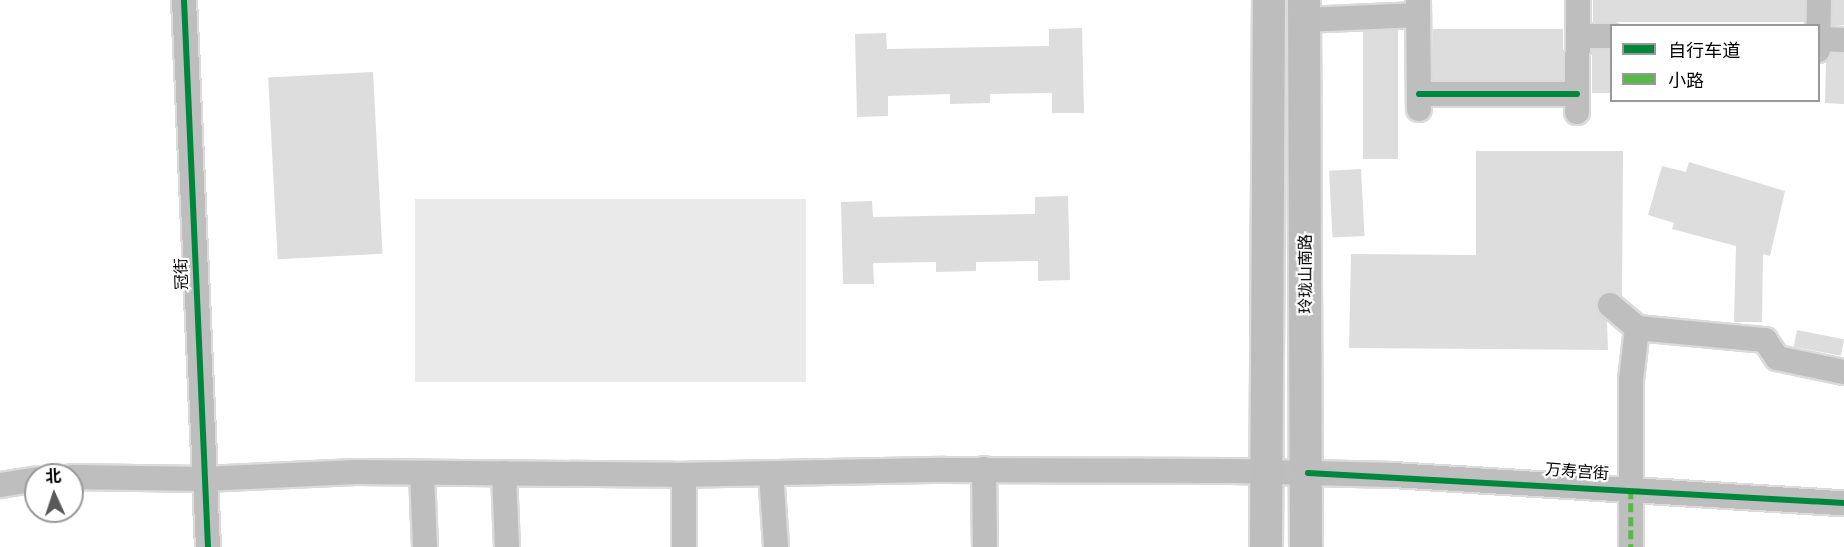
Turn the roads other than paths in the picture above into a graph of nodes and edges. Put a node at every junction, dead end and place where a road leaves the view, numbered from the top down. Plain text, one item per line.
1 (184, 0) edge
2 (1269, 0) edge
3 (1578, 0) edge
4 (1819, 0) edge
5 (1418, 7) edge
6 (1304, 10) edge
7 (1819, 24) edge
8 (1578, 36) junction
9 (1610, 36) edge
10 (1820, 39) edge
11 (1844, 40) edge
12 (1610, 304) dead end
13 (1637, 328) junction
14 (1844, 372) edge
15 (984, 469) junction
16 (1268, 472) junction
17 (422, 473) junction
18 (504, 473) junction
19 (771, 473) junction
20 (1308, 473) junction
21 (684, 475) junction
22 (84, 477) edge
23 (204, 479) junction
24 (24, 481) edge
25 (0, 485) edge
26 (1631, 490) junction
27 (1844, 503) edge
28 (208, 547) edge
29 (425, 547) edge
30 (507, 547) edge
31 (684, 547) edge
32 (776, 547) edge
33 (985, 547) edge
34 (1266, 547) edge
35 (1306, 547) edge
36 (1631, 547) edge

1 - 23 street, 冠街
2 - 16 main road
3 - 8 street
4 - 7 street
5 - 6 street
5 - 8 street
6 - 20 main road, 玲珑山南路
8 - 9 street
10 - 11 street
12 - 13 street
13 - 14 street
13 - 26 street
15 - 16 street, 万寿宫街
15 - 19 street, 万寿宫街
15 - 33 street
16 - 20 street, 万寿宫街
16 - 34 main road
17 - 18 street, 万寿宫街
17 - 23 street, 万寿宫街
17 - 29 street
18 - 21 street, 万寿宫街
18 - 30 street
19 - 21 street, 万寿宫街
19 - 32 street
20 - 26 street, 万寿宫街
20 - 35 main road, 玲珑山南路
21 - 31 street
22 - 23 street, 万寿宫街
23 - 28 street, 冠街
24 - 25 street
26 - 27 street, 万寿宫街
26 - 36 street

